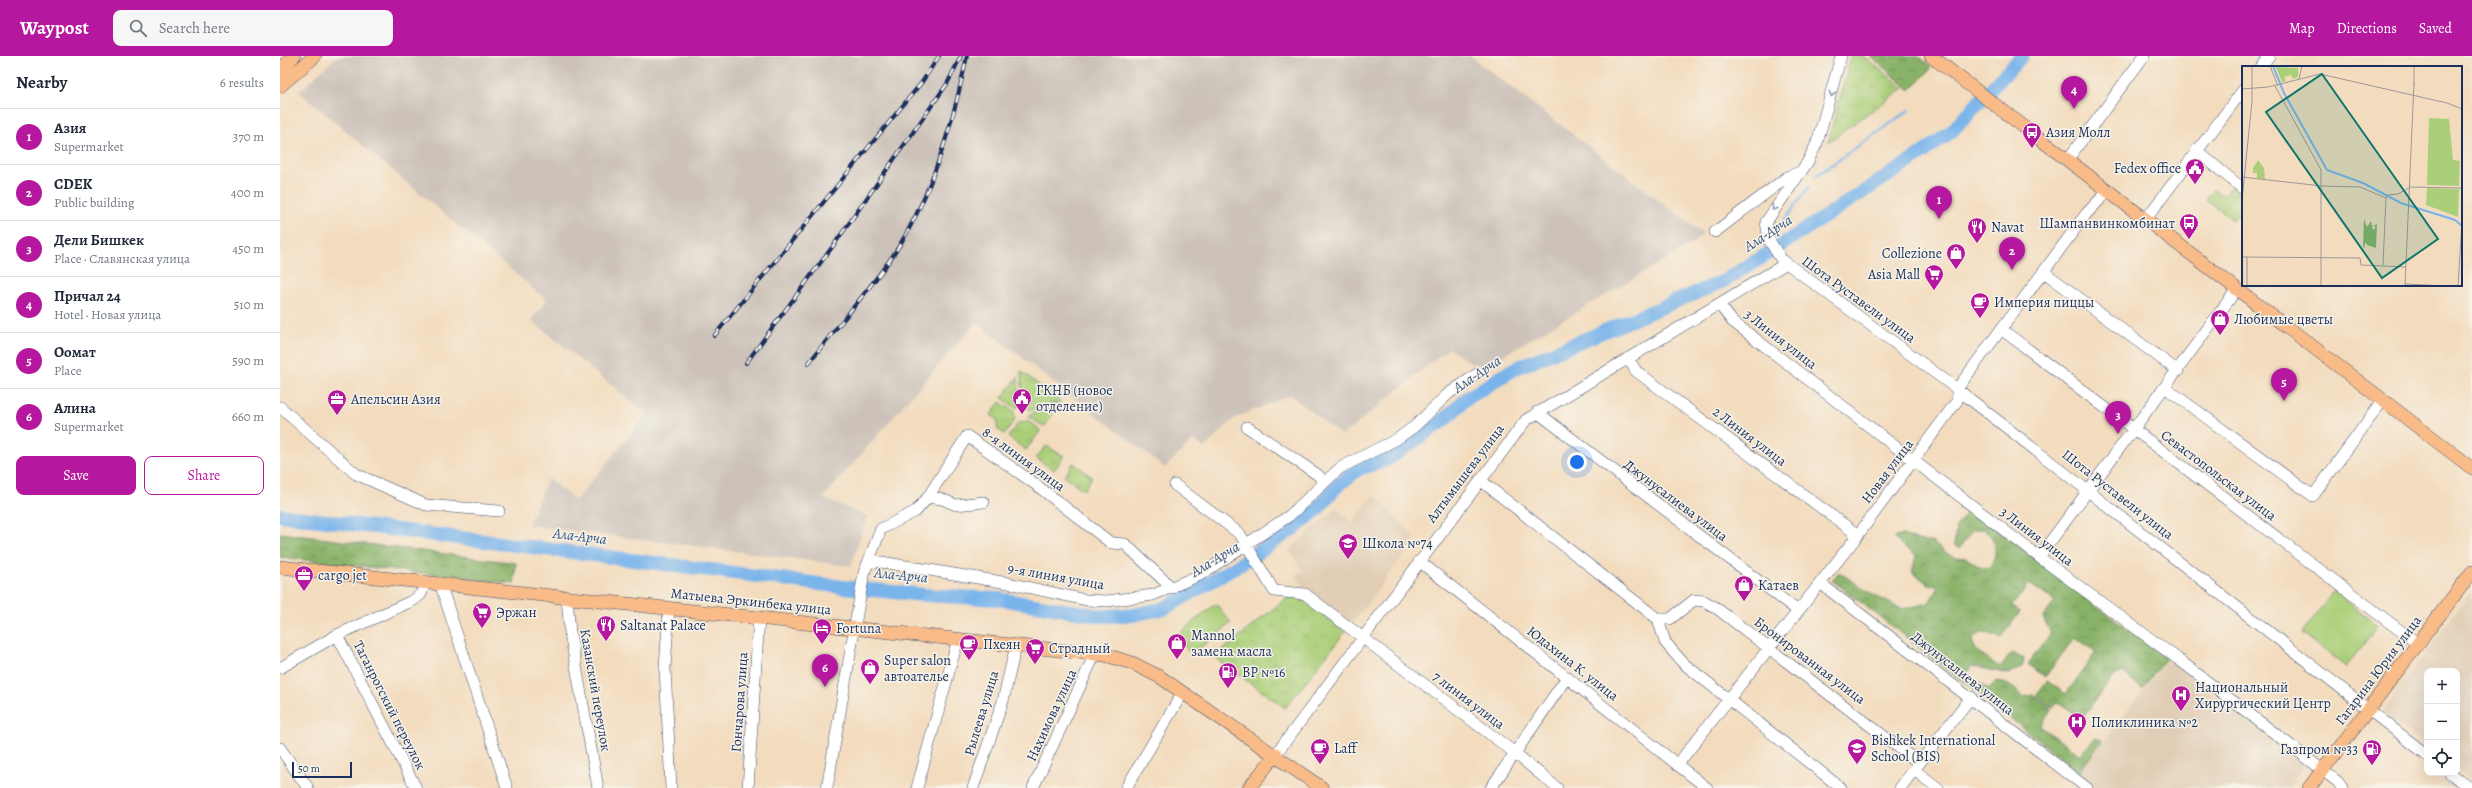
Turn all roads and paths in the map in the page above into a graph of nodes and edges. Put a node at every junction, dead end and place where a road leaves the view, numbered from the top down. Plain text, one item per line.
1 (294, 56) edge
2 (315, 56) edge
3 (1841, 56) edge
4 (1930, 56) edge
5 (2144, 56) edge
6 (2269, 56) edge
7 (2262, 66) edge
8 (280, 70) edge
9 (280, 86) edge
10 (2242, 91) edge
11 (2196, 150) junction
12 (2068, 159) junction
13 (1800, 172) junction
14 (2242, 188) edge
15 (2109, 190) junction
16 (2146, 219) junction
17 (1714, 232) dead end
18 (1783, 261) junction
19 (2044, 272) junction
20 (2237, 289) junction
21 (1719, 304) junction
22 (2001, 329) junction
23 (1628, 358) junction
24 (2178, 371) junction
25 (1477, 374) dead end
26 (2166, 388) junction
27 (1957, 389) junction
28 (2383, 400) junction
29 (280, 407) edge
30 (1537, 412) junction
31 (1247, 427) dead end
32 (2135, 430) junction
33 (1913, 460) junction
34 (2472, 468) edge
35 (1480, 480) junction
36 (1324, 483) junction
37 (1175, 485) dead end
38 (2089, 491) junction
39 (928, 498) junction
40 (984, 502) dead end
41 (499, 510) dead end
42 (1858, 535) junction
43 (1246, 545) junction
44 (2039, 557) junction
45 (869, 560) junction
46 (1419, 561) junction
47 (280, 567) edge
48 (2472, 572) edge
49 (426, 582) junction
50 (1820, 582) junction
51 (440, 583) junction
52 (1172, 588) junction
53 (567, 597) junction
54 (669, 608) junction
55 (1798, 611) junction
56 (759, 617) junction
57 (1658, 619) junction
58 (856, 628) junction
59 (337, 635) junction
60 (958, 638) junction
61 (1362, 639) junction
62 (2418, 644) junction
63 (1016, 645) junction
64 (1769, 649) junction
65 (1095, 654) junction
66 (280, 668) edge
67 (1567, 678) junction
68 (1183, 692) junction
69 (1971, 697) junction
70 (1729, 700) junction
71 (2368, 710) junction
72 (280, 748) edge
73 (1515, 753) junction
74 (2424, 753) edge
75 (1276, 754) junction
76 (1677, 764) junction
77 (1917, 766) junction
78 (2322, 770) junction
79 (2454, 776) edge
80 (308, 788) edge
81 (416, 788) edge
82 (507, 788) edge
83 (598, 788) edge
84 (671, 788) edge
85 (748, 788) edge
86 (828, 788) edge
87 (916, 788) edge
88 (973, 788) edge
89 (1033, 788) edge
90 (1126, 788) edge
91 (1249, 788) edge
92 (1322, 788) edge
93 (1491, 788) edge
94 (1557, 788) edge
95 (1707, 788) edge
96 (1841, 788) edge
97 (1900, 788) edge
98 (1938, 788) edge
99 (2087, 788) edge
100 (2308, 788) edge
101 (2342, 788) edge
102 (2470, 788) edge

1 - 8 main road
2 - 9 main road
3 -> 13 street
4 - 12 main road
5 - 12 street
6 - 7 street
10 - 11 street
11 - 14 street
11 - 16 street
12 - 15 main road
13 - 17 street
13 -> 18 street
15 - 16 main road
15 - 19 street, Новая улица
16 - 20 main road
18 - 21 street, Алтымышева улица
18 - 27 street, Шота Руставели улица
19 - 22 street, Новая улица
19 - 24 street
20 - 24 street
20 - 28 main road
21 - 23 street, Алтымышева улица
21 - 33 street, 3 Линия улица
22 - 27 street, Новая улица
22 - 32 street, Севастопольская улица
23 - 30 street, Алтымышева улица
23 - 42 street, 2 Линия улица
24 - 26 street
25 - 36 street, 9-я линия улица
26 - 28 street
26 - 32 street
27 - 33 street, Новая улица
27 - 38 street, Шота Руставели улица
28 - 34 main road
29 - 41 street
30 - 35 street, Алтымышева улица
30 - 55 street, Джунусалиева улица
31 - 36 street
32 - 38 street
32 - 62 street, Севастопольская улица
33 - 42 street, Новая улица
33 - 44 street, 3 Линия улица
35 - 46 street, Алтымышева улица
35 - 57 street
36 - 43 street, 9-я линия улица
37 - 43 street
38 - 44 street
38 - 71 street, Шота Руставели улица
39 - 40 street
39 - 45 street, 8-я линия улица
39 - 52 street, 8-я линия улица
42 - 50 street, Новая улица
43 - 52 street, 9-я линия улица
43 - 61 street, 7 линия улица
44 - 78 street, 3 Линия улица
45 - 52 street, 9-я линия улица
45 - 58 street
46 - 61 street, Алтымышева улица
46 - 67 street, Юдахина К. улица
47 - 49 main road, Матыева Эркинбека улица
48 - 62 main road, Гагарина Юрия улица
49 - 51 main road, Матыева Эркинбека улица
49 - 59 street
50 - 55 street, Новая улица
50 - 69 street, Джунусалиева улица
51 - 53 main road, Матыева Эркинбека улица
51 - 82 street
53 - 54 main road, Матыева Эркинбека улица
53 - 83 street, Казанский переулок
54 - 56 main road, Матыева Эркинбека улица
54 - 84 street
55 - 64 street, Новая улица
56 - 58 main road, Матыева Эркинбека улица
56 - 85 street, Гончарова улица
57 - 64 street, Бронированная улица
57 - 70 street
58 - 60 main road, Матыева Эркинбека улица
58 - 86 street
59 - 66 street
59 - 81 street, Таганрогский переулок
60 - 63 main road, Матыева Эркинбека улица
60 - 87 street
61 - 73 street, 7 линия улица
61 - 75 street, Алтымышева улица
62 - 71 main road, Гагарина Юрия улица
63 - 65 main road, Матыева Эркинбека улица
63 - 88 street, Рылеева улица
64 - 70 street, Новая улица
64 - 77 street, Бронированная улица
65 - 68 main road, Матыева Эркинбека улица
65 - 89 street, Нахимова улица
67 - 73 street
67 - 76 street, Юдахина К. улица
68 - 75 main road, Матыева Эркинбека улица
68 - 90 street
69 - 77 street
69 - 99 street, Джунусалиева улица
70 - 76 street, Новая улица
70 - 96 street
71 - 74 street, Шота Руставели улица
71 - 78 main road, Гагарина Юрия улица
72 - 80 street
73 - 93 street
73 - 94 street, 7 линия улица
75 - 91 main road, Алтымышева улица
75 - 92 main road, Матыева Эркинбека улица
76 - 95 street, Юдахина К. улица
77 - 97 street
77 - 98 street, Бронированная улица
78 - 100 main road, Гагарина Юрия улица
78 - 101 street, 3 Линия улица
79 - 102 street

